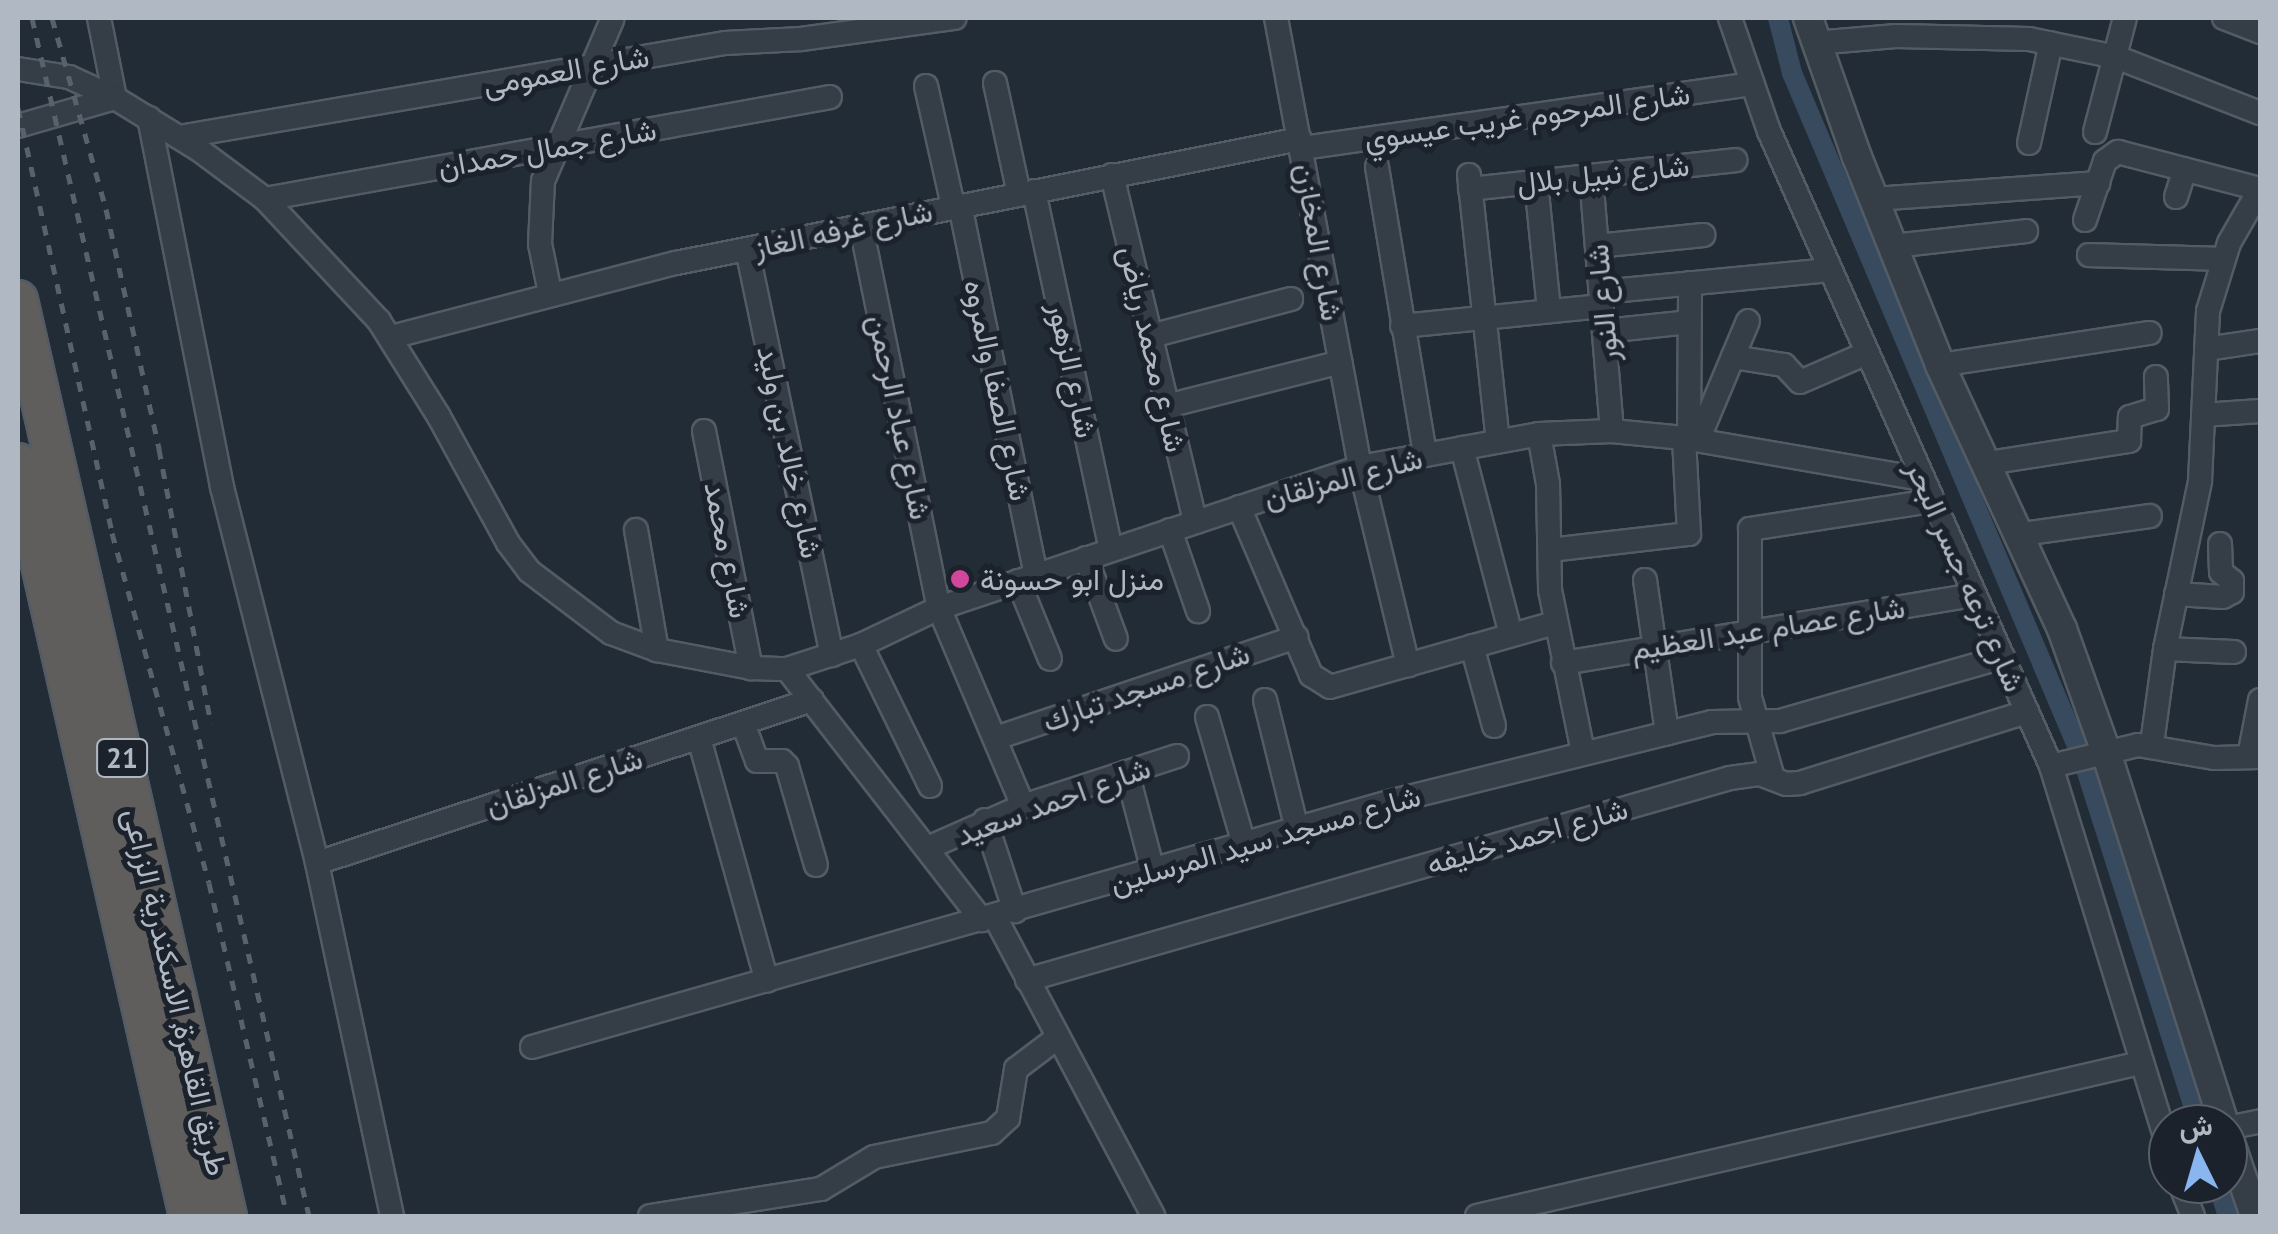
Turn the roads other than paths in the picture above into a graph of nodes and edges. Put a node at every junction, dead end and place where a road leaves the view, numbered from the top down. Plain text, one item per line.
1 (100, 18) edge
2 (613, 18) edge
3 (955, 18) edge
4 (1276, 18) edge
5 (1730, 18) edge
6 (2126, 18) edge
7 (2224, 18) edge
8 (1811, 30) edge
9 (2260, 32) edge
10 (2050, 43) junction
11 (2116, 57) junction
12 (594, 64) junction
13 (18, 68) edge
14 (995, 83) dead end
15 (1752, 84) junction
16 (926, 86) dead end
17 (830, 97) dead end
18 (115, 98) junction
19 (2260, 112) edge
20 (149, 118) junction
21 (18, 126) edge
22 (2095, 132) dead end
23 (179, 137) junction
24 (2029, 142) dead end
25 (1301, 144) junction
26 (555, 146) junction
27 (1735, 160) dead end
28 (1377, 168) dead end
29 (2186, 169) junction
30 (1112, 176) junction
31 (1591, 176) junction
32 (1536, 182) junction
33 (2098, 182) junction
34 (2260, 189) edge
35 (1026, 192) junction
36 (2176, 197) dead end
37 (265, 198) junction
38 (1874, 199) junction
39 (957, 205) junction
40 (2085, 220) dead end
41 (861, 226) junction
42 (2026, 231) dead end
43 (1703, 235) dead end
44 (1597, 246) junction
45 (1893, 246) junction
46 (747, 249) junction
47 (2089, 255) dead end
48 (2223, 259) junction
49 (1830, 270) junction
50 (1690, 283) junction
51 (550, 293) junction
52 (1601, 299) junction
53 (18, 300) edge
54 (1291, 300) dead end
55 (1550, 312) junction
56 (1485, 318) junction
57 (1748, 321) dead end
58 (1690, 322) junction
59 (1402, 326) junction
60 (1604, 331) junction
61 (2150, 333) dead end
62 (1151, 336) junction
63 (390, 337) junction
64 (2260, 341) edge
65 (2206, 349) junction
66 (1867, 353) junction
67 (1733, 357) junction
68 (1341, 362) junction
69 (1940, 365) junction
70 (2156, 376) dead end
71 (1167, 406) junction
72 (2260, 411) edge
73 (2203, 415) junction
74 (704, 431) dead end
75 (1612, 431) junction
76 (1539, 434) junction
77 (1690, 439) junction
78 (1498, 442) junction
79 (1462, 448) junction
80 (1425, 454) junction
81 (18, 463) edge
82 (1988, 463) junction
83 (1360, 467) junction
84 (1922, 479) junction
85 (1932, 502) junction
86 (1239, 507) junction
87 (2150, 516) dead end
88 (1195, 522) junction
89 (636, 530) dead end
90 (1170, 530) junction
91 (2022, 534) junction
92 (2220, 544) dead end
93 (1111, 549) junction
94 (1550, 550) junction
95 (1086, 558) junction
96 (1027, 578) junction
97 (1644, 580) dead end
98 (2176, 594) junction
99 (1973, 595) junction
100 (939, 608) junction
101 (1198, 611) dead end
102 (1555, 623) junction
103 (1750, 631) junction
104 (1510, 635) junction
105 (1296, 637) junction
106 (1116, 639) dead end
107 (861, 644) junction
108 (1472, 646) junction
109 (1653, 646) junction
110 (657, 650) junction
111 (2165, 650) junction
112 (2234, 652) dead end
113 (832, 655) junction
114 (2003, 657) junction
115 (1050, 659) dead end
116 (1563, 663) junction
117 (1408, 665) junction
118 (751, 668) junction
119 (787, 669) junction
120 (812, 700) junction
121 (1265, 700) dead end
122 (2260, 700) edge
123 (2027, 712) junction
124 (1206, 717) dead end
125 (743, 723) junction
126 (1756, 723) junction
127 (1494, 726) dead end
128 (1666, 733) junction
129 (699, 738) junction
130 (996, 738) junction
131 (2152, 744) junction
132 (1582, 752) junction
133 (2102, 753) junction
134 (1178, 756) dead end
135 (2056, 765) junction
136 (2258, 765) edge
137 (1127, 772) junction
138 (1773, 778) junction
139 (930, 786) dead end
140 (1024, 806) junction
141 (985, 820) junction
142 (1297, 829) junction
143 (1244, 844) junction
144 (930, 847) junction
145 (317, 863) junction
146 (816, 865) dead end
147 (1152, 870) junction
148 (998, 916) junction
149 (1027, 980) junction
150 (767, 981) junction
151 (1058, 1038) junction
152 (532, 1047) dead end
153 (2140, 1063) junction
154 (2154, 1104) edge
155 (2219, 1104) edge
156 (189, 1216) edge
157 (227, 1216) edge
158 (392, 1216) edge
159 (650, 1216) edge
160 (1154, 1216) edge
161 (1477, 1216) edge

1 - 18 street
2 - 12 street
3 - 12 street, شارع العمومى
4 - 25 street, شارع المخازن
5 - 15 street, شارع ترعه جسر البحر
6 - 11 street
7 - 9 street
8 - 10 street
8 - 38 street
10 - 11 street
10 - 24 street
11 - 19 street
11 - 22 street
12 - 23 street, شارع العمومى
12 - 26 street
13 - 18 street, شارع المزلقان
14 - 35 street, شارع الزهور
15 - 25 street, شارع المرحوم غريب عيسوي
15 - 49 street, شارع ترعه جسر البحر
16 - 39 street, شارع الصفا والمروه
17 - 26 street, شارع جمال حمدان
18 - 20 street, شارع المزلقان
18 - 21 street
20 - 23 street, شارع المزلقان
20 - 145 street
23 - 37 street, شارع المزلقان
25 - 30 street, شارع غرفه الغاز
25 - 68 street, شارع المخازن
26 - 37 street, شارع جمال حمدان
26 - 51 street
27 - 31 street, شارع نبيل بلال
28 - 59 street
29 - 33 street
29 - 34 street
29 - 36 street
30 - 35 street, شارع غرفه الغاز
30 - 62 street, شارع محمد رياض
31 - 32 street, شارع نبيل بلال
31 - 44 street, شارع النور
32 - 55 street
32 - 56 street, شارع نبيل بلال
33 - 38 street
33 - 40 street
34 - 48 street
35 - 39 street, شارع غرفه الغاز
35 - 93 street, شارع الزهور
37 - 63 street, شارع المزلقان
38 - 45 street
39 - 41 street, شارع غرفه الغاز
39 - 96 street, شارع الصفا والمروه
41 - 46 street, شارع غرفه الغاز
41 - 100 street, شارع عباد الرحمن
42 - 45 street
43 - 44 street
44 - 52 street, شارع النور
45 - 69 street
46 - 51 street, شارع غرفه الغاز
46 - 113 street, شارع خالد بن وليد
47 - 48 street
48 - 65 street
49 - 50 street
49 - 66 street, شارع ترعه جسر البحر
50 - 52 street
50 - 58 street
51 - 63 street, شارع غرفه الغاز
52 - 55 street
52 - 60 street, شارع النور
53 - 157 highway, طريق القاهرة, الاسكندرية الزراعى / 21
54 - 62 street
55 - 56 street
56 - 59 street
56 - 78 street
57 - 67 street
58 - 60 street
58 - 77 street
59 - 80 street
60 - 75 street, شارع النور
61 - 69 street
62 - 71 street, شارع محمد رياض
63 - 110 street, شارع المزلقان
64 - 65 street
65 - 73 street
66 - 67 street
66 - 84 street, شارع ترعه جسر البحر
67 - 77 street
68 - 71 street
68 - 83 street, شارع المخازن
69 - 82 street
70 - 82 street
71 - 88 street, شارع محمد رياض
72 - 73 street
73 - 98 street
74 - 118 street, شارع محمد
75 - 76 street, شارع المزلقان
75 - 77 street, شارع المزلقان
76 - 78 street, شارع المزلقان
76 - 94 street
77 - 84 street, شارع المزلقان
77 - 94 street
78 - 79 street, شارع المزلقان
79 - 80 street, شارع المزلقان
79 - 104 street
80 - 83 street, شارع المزلقان
81 - 156 highway, طريق القاهرة, الاسكندرية الزراعى / 21
82 - 91 street
83 - 86 street, شارع المزلقان
83 - 117 street, شارع المخازن
84 - 85 street, شارع ترعه جسر البحر
85 - 99 street, شارع ترعه جسر البحر
85 - 103 street
86 - 88 street, شارع المزلقان
86 - 105 street
87 - 91 street
88 - 90 street, شارع المزلقان
89 - 110 street
90 - 93 street, شارع المزلقان
90 - 101 street
91 - 133 street
92 - 98 street
93 - 95 street, شارع المزلقان
94 - 102 street
95 - 96 street, شارع المزلقان
95 - 106 street
96 - 100 street, شارع المزلقان
96 - 115 street, شارع الصفا والمروه
97 - 109 street
98 - 111 street
99 - 103 street, شارع عصام عبد العظيم
99 - 114 street, شارع ترعه جسر البحر
100 - 107 street, شارع المزلقان
100 - 130 street, شارع عباد الرحمن
102 - 104 street
102 - 116 street
103 - 109 street, شارع عصام عبد العظيم
103 - 126 street
104 - 108 street
105 - 117 street
105 - 130 street, شارع مسجد تبارك
107 - 113 street, شارع المزلقان
107 - 139 street
108 - 117 street
108 - 127 street
109 - 116 street, شارع عصام عبد العظيم
109 - 128 street
110 - 118 street, شارع المزلقان
111 - 112 street
111 - 131 street
113 - 119 street, شارع المزلقان
114 - 123 street, شارع ترعه جسر البحر
114 - 126 street, شارع مسجد سيد المرسلين
116 - 132 street
118 - 119 street, شارع المزلقان
119 - 120 street
120 - 125 street, شارع المزلقان
120 - 144 street
121 - 142 street
122 - 136 street
123 - 135 street, شارع ترعه جسر البحر
123 - 138 street, شارع احمد خليفه
124 - 143 street
125 - 129 street, شارع المزلقان
125 - 146 street
126 - 128 street, شارع مسجد سيد المرسلين
126 - 138 street
128 - 132 street, شارع مسجد سيد المرسلين
129 - 145 street, شارع المزلقان
129 - 150 street
130 - 140 street, شارع عباد الرحمن
131 - 133 street
131 - 136 street
132 - 142 street, شارع مسجد سيد المرسلين
133 - 135 street
133 - 155 street
134 - 137 street, شارع احمد سعيد
135 - 153 street, شارع ترعه جسر البحر
137 - 140 street, شارع احمد سعيد
137 - 147 street
138 - 149 street, شارع احمد خليفه
140 - 141 street, شارع احمد سعيد
141 - 144 street, شارع احمد سعيد
141 - 148 street
142 - 143 street, شارع مسجد سيد المرسلين
143 - 147 street, شارع مسجد سيد المرسلين
144 - 148 street
145 - 158 street
147 - 148 street, شارع مسجد سيد المرسلين
148 - 149 street
148 - 150 street, شارع مسجد سيد المرسلين
149 - 151 street
150 - 152 street, شارع مسجد سيد المرسلين
151 - 159 street
151 - 160 street
153 - 154 street, شارع ترعه جسر البحر
153 - 161 street

